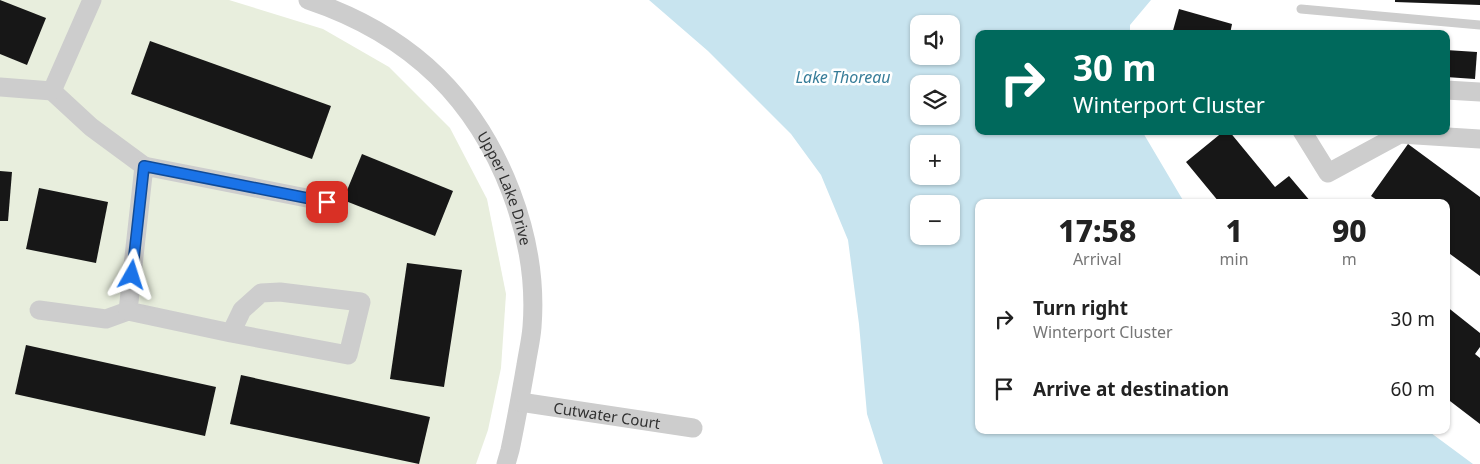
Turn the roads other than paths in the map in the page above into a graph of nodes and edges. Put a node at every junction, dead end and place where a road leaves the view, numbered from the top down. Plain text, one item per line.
1 (92, 0) edge
2 (308, 0) edge
3 (1301, 9) dead end
4 (1480, 25) edge
5 (0, 87) edge
6 (1450, 90) edge
7 (52, 91) junction
8 (1480, 92) edge
9 (1304, 135) edge
10 (1398, 135) edge
11 (1416, 135) edge
12 (1480, 139) edge
13 (144, 166) junction
14 (327, 202) dead end
15 (38, 310) dead end
16 (128, 311) junction
17 (231, 333) junction
18 (520, 402) junction
19 (693, 428) dead end
20 (506, 464) edge

1 - 7 street
2 - 18 street, Upper Lake Drive
3 - 4 lane
5 - 7 street
6 - 8 street
7 - 13 street
9 - 10 street
11 - 12 street
13 - 14 street
13 - 16 street
15 - 16 street
16 - 17 street
17 - 17 street
18 - 19 street, Cutwater Court
18 - 20 street, Upper Lake Drive

